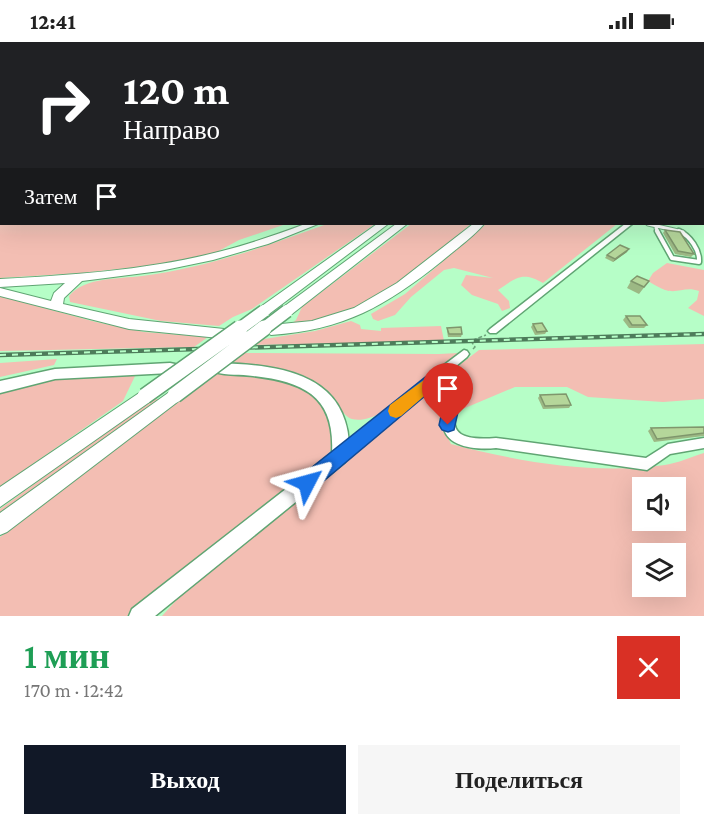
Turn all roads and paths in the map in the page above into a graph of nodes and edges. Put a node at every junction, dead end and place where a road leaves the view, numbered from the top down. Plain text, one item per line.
1 (310, 225) edge
2 (381, 225) edge
3 (401, 225) edge
4 (478, 225) edge
5 (628, 225) edge
6 (650, 225) edge
7 (656, 228) junction
8 (79, 278) junction
9 (0, 284) edge
10 (0, 292) edge
11 (56, 305) junction
12 (271, 330) dead end
13 (493, 331) joint
14 (219, 333) dead end
15 (464, 354) joint
16 (170, 368) dead end
17 (220, 368) dead end
18 (443, 371) junction
19 (0, 387) edge
20 (704, 443) edge
21 (340, 457) junction
22 (0, 498) edge
23 (0, 525) edge
24 (139, 616) edge

1 - 8 main road
2 - 22 main road, bridge
3 - 23 main road, bridge
4 - 12 main road
5 - 13 street
6 - 7 lane
7 - 7 lane
8 - 9 main road
8 - 11 main road
10 - 11 main road
11 - 14 main road
13 - 15 path
15 - 18 street
16 - 19 street
17 - 21 street
18 - 20 street
18 - 21 street
21 - 24 street

